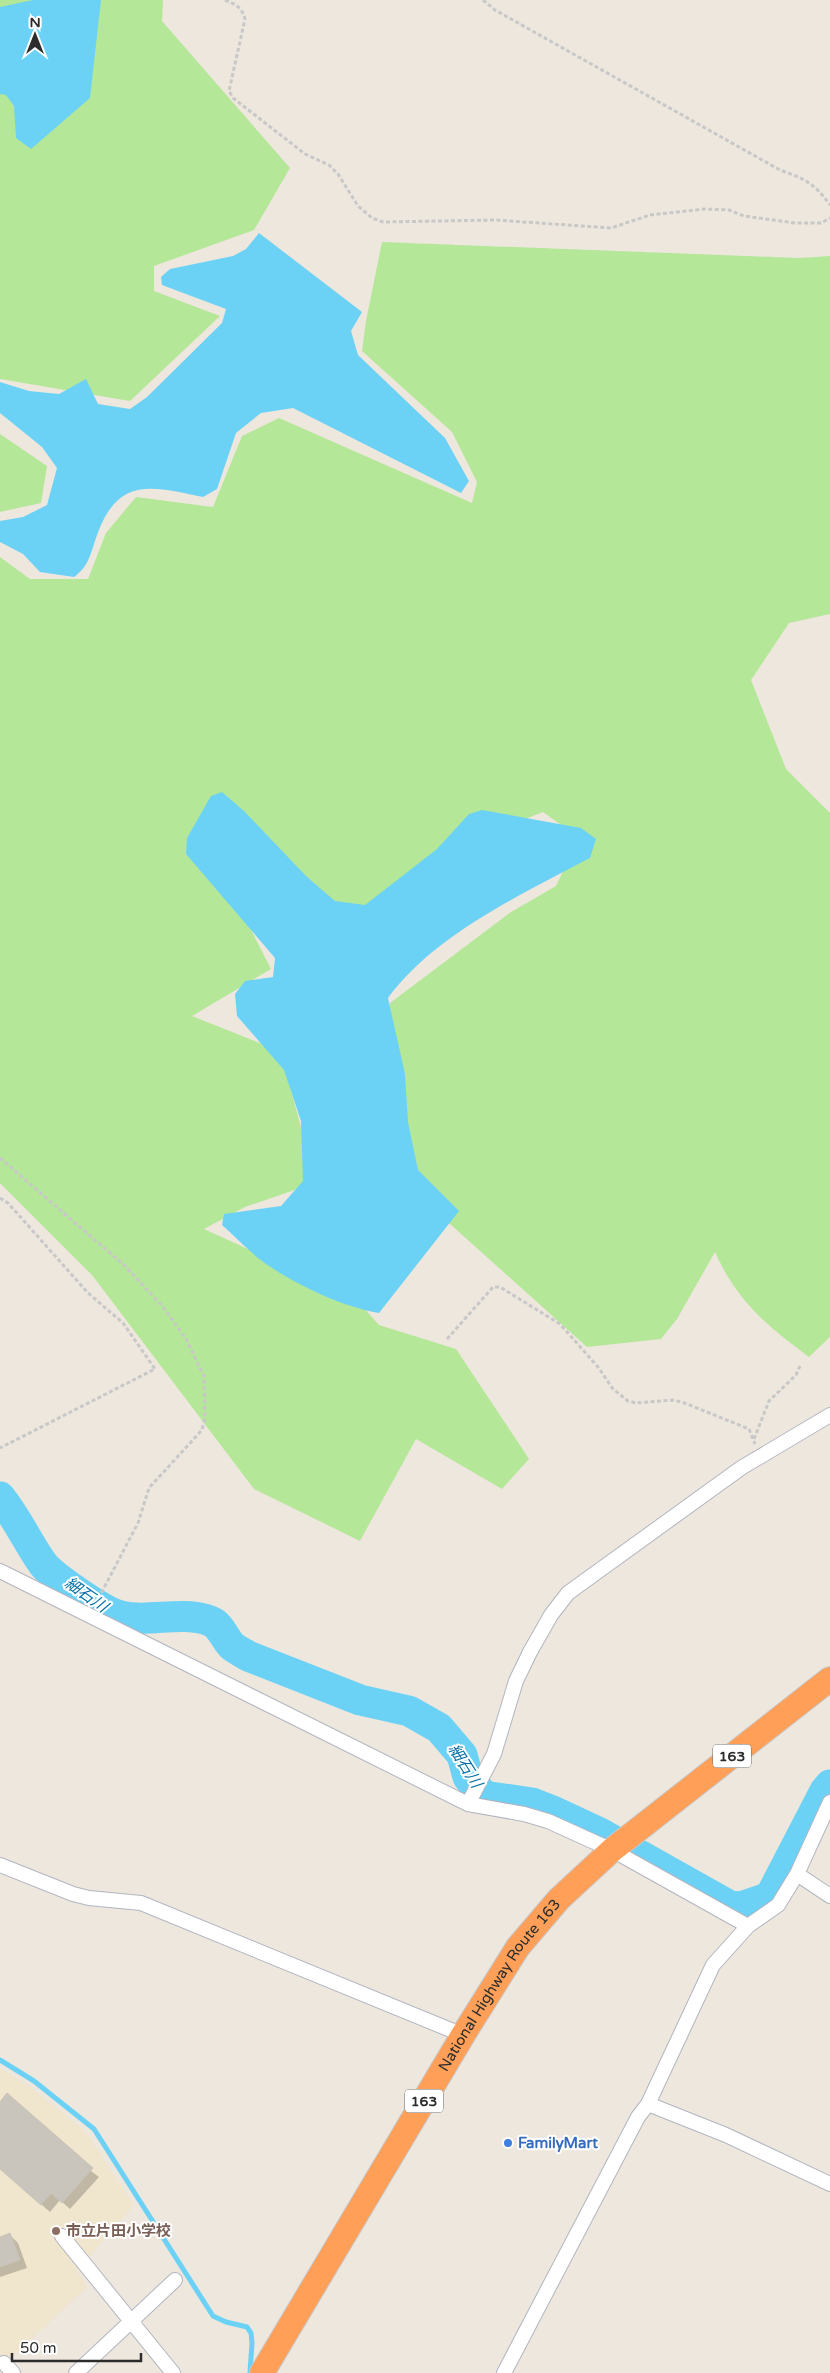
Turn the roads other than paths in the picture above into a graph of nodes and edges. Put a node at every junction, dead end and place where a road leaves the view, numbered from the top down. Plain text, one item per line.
1 (830, 1415) edge
2 (0, 1571) edge
3 (830, 1679) edge
4 (469, 1801) junction
5 (830, 1802) edge
6 (612, 1850) junction
7 (0, 1865) edge
8 (797, 1874) junction
9 (830, 1896) edge
10 (748, 1926) junction
11 (463, 2035) junction
12 (648, 2104) junction
13 (830, 2184) edge
14 (62, 2236) dead end
15 (175, 2280) dead end
16 (131, 2321) junction
17 (76, 2373) edge
18 (173, 2373) edge
19 (262, 2373) edge
20 (504, 2373) edge

1 - 4 street
2 - 4 street
3 - 6 highway, National Highway Route 163 / 163
4 - 6 street
5 - 8 street
6 - 10 street
6 - 11 highway, National Highway Route 163 / 163
7 - 11 street
8 - 9 street
8 - 10 street
10 - 12 street
11 - 19 highway, National Highway Route 163 / 163
12 - 13 street
12 - 20 street
14 - 16 street
15 - 16 street
16 - 17 street
16 - 18 street

